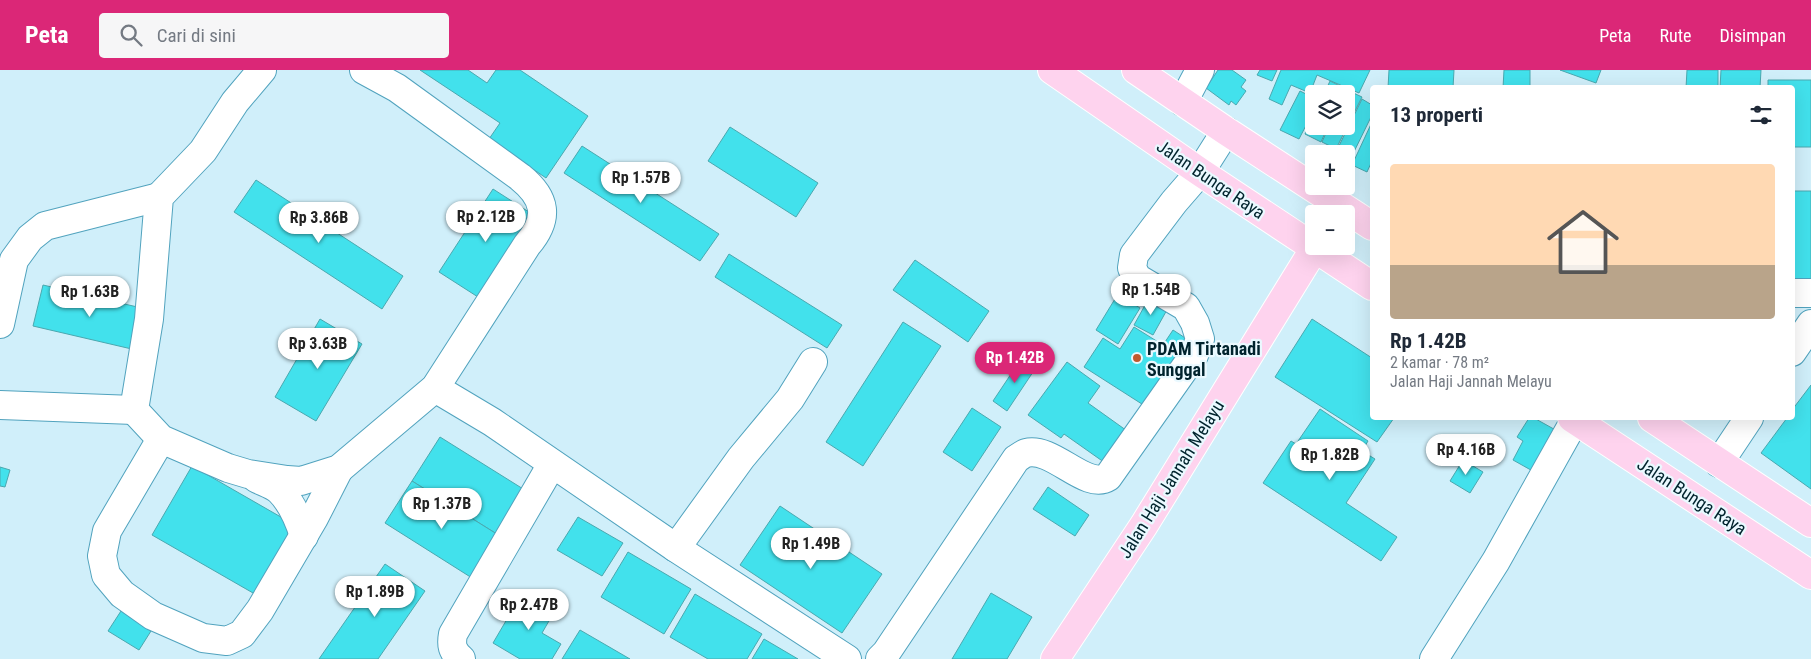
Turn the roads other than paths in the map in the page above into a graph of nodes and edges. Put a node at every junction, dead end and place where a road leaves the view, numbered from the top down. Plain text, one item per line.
1 (262, 70) edge
2 (364, 70) edge
3 (1052, 70) edge
4 (1136, 70) edge
5 (1200, 70) edge
6 (1183, 102) junction
7 (1226, 131) junction
8 (1200, 172) junction
9 (159, 197) junction
10 (1332, 205) edge
11 (1355, 218) edge
12 (1370, 225) edge
13 (1305, 240) edge
14 (1311, 255) edge
15 (1327, 255) edge
16 (1370, 285) edge
17 (1795, 293) edge
18 (1811, 294) edge
19 (0, 324) edge
20 (1811, 324) edge
21 (1795, 348) edge
22 (813, 362) dead end
23 (435, 388) junction
24 (0, 405) edge
25 (134, 410) junction
26 (1573, 420) edge
27 (1577, 420) edge
28 (1655, 420) edge
29 (1748, 420) edge
30 (161, 439) junction
31 (1720, 463) junction
32 (552, 464) junction
33 (339, 469) junction
34 (248, 474) junction
35 (1811, 523) edge
36 (304, 536) junction
37 (676, 548) junction
38 (1811, 575) edge
39 (461, 659) edge
40 (847, 659) edge
41 (880, 659) edge
42 (1055, 659) edge
43 (1434, 659) edge

1 - 9 street
2 - 23 street
3 - 8 main road, Jalan Bunga Raya
4 - 6 main road
5 - 6 street
6 - 7 main road
7 - 8 street
7 - 10 main road
8 - 13 main road, Jalan Bunga Raya
8 - 41 street
9 - 19 street
9 - 25 street
11 - 12 main road
14 - 42 main road, Jalan Haji Jannah Melayu
15 - 16 main road, Jalan Bunga Raya
17 - 18 street
20 - 21 street
22 - 37 street
23 - 32 street
23 - 33 street
24 - 25 street
25 - 30 street
26 - 43 street
27 - 38 main road, Jalan Bunga Raya
28 - 31 main road
29 - 31 street
30 - 34 street
30 - 36 street
31 - 35 main road
32 - 37 street
32 - 39 street
33 - 34 street
33 - 36 street
34 - 36 street
37 - 40 street

